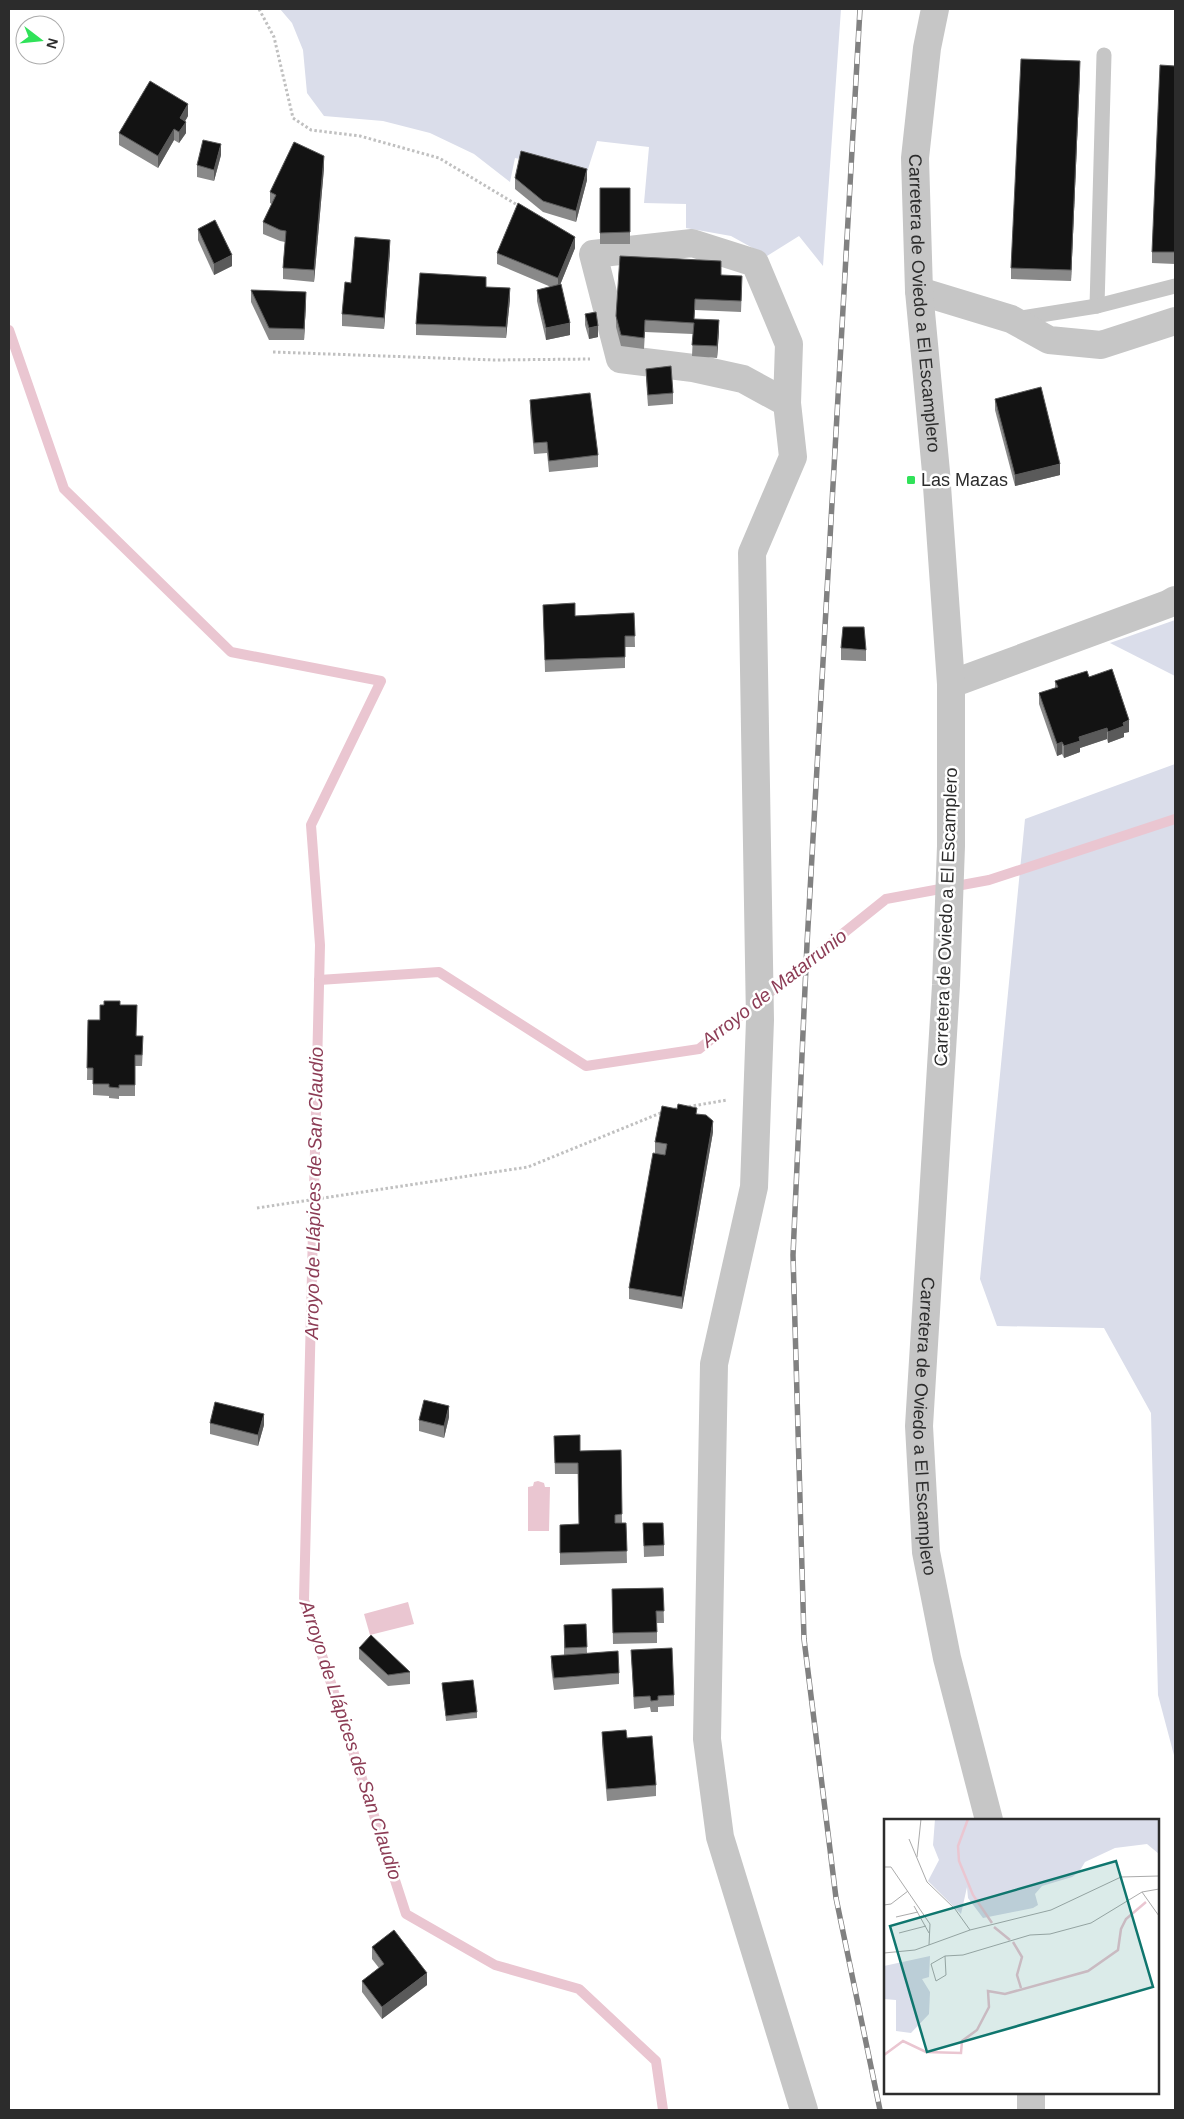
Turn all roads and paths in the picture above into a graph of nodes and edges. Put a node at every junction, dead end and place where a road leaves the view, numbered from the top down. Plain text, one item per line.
1 (259, 9) edge
2 (935, 9) edge
3 (1104, 55) dead end
4 (524, 208) edge
5 (1175, 286) edge
6 (919, 290) junction
7 (1097, 306) junction
8 (1011, 319) junction
9 (1175, 321) edge
10 (273, 352) dead end
11 (620, 359) junction
12 (787, 403) junction
13 (1175, 600) edge
14 (951, 684) junction
15 (757, 1096) junction
16 (257, 1208) dead end
17 (989, 1819) edge
18 (1031, 2094) edge
19 (804, 2110) edge
20 (1031, 2110) edge

1 - 4 path
2 - 6 street, Carretera de Oviedo a El Escamplero
3 - 7 lane
5 - 7 lane
6 - 8 street
6 - 14 street, Carretera de Oviedo a El Escamplero
7 - 8 lane
8 - 9 street
10 - 11 path
11 - 12 street
11 - 12 street
12 - 15 street
13 - 14 street
14 - 17 street, Carretera de Oviedo a El Escamplero
15 - 16 path
15 - 19 street
18 - 20 street

